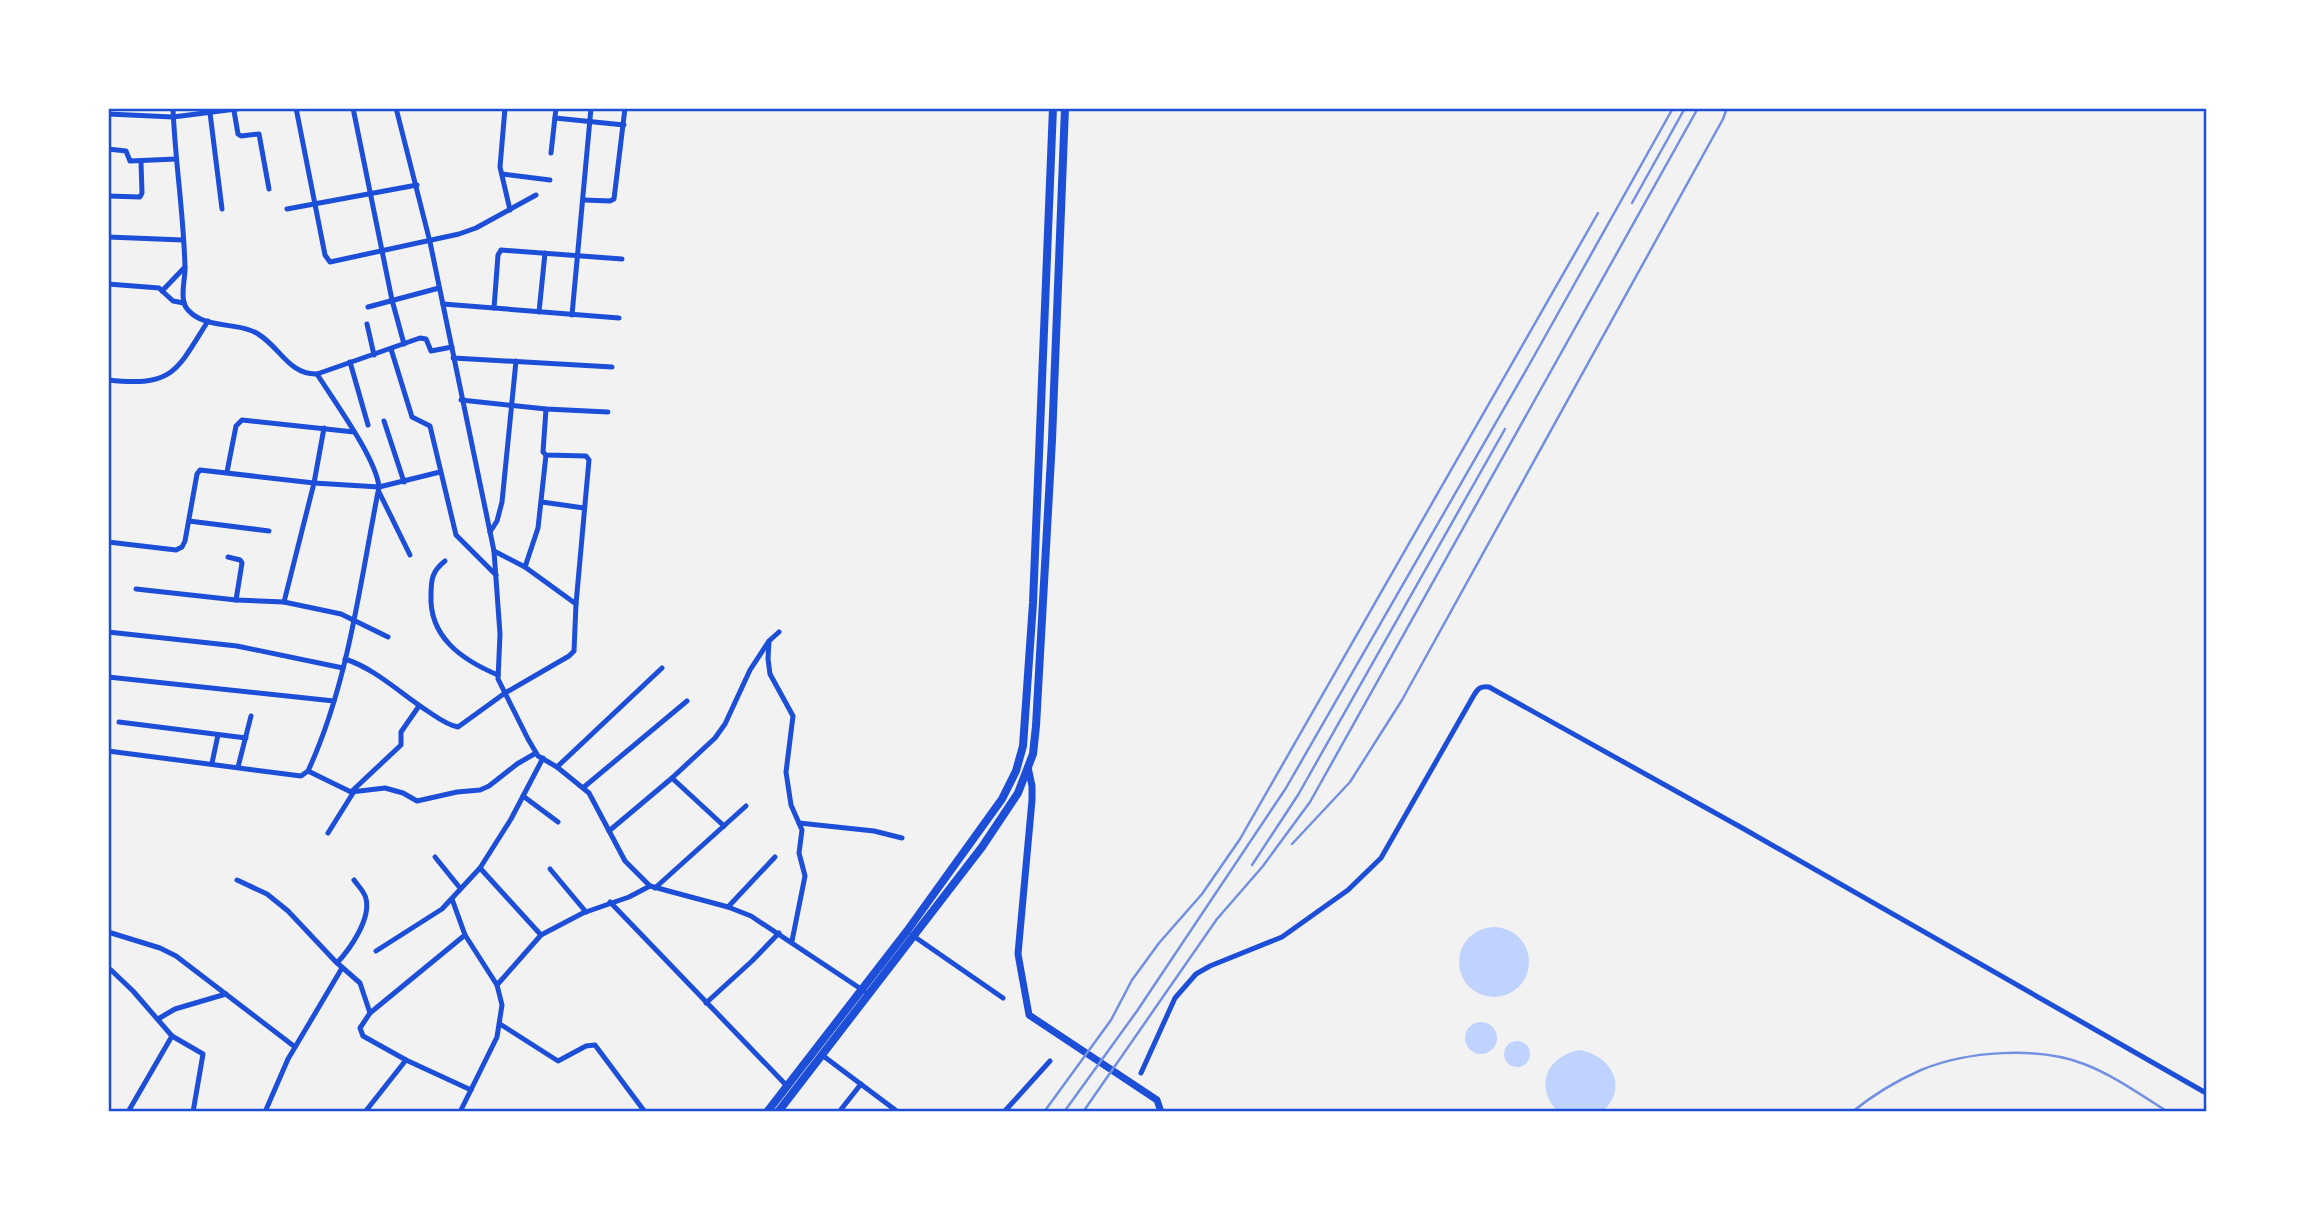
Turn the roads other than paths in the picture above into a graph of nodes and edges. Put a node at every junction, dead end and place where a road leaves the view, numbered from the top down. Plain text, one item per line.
1 (173, 108) edge
2 (244, 108) edge
3 (296, 108) edge
4 (353, 108) edge
5 (396, 108) edge
6 (505, 108) edge
7 (556, 108) edge
8 (591, 108) edge
9 (625, 108) edge
10 (1053, 108) edge
11 (1065, 108) edge
12 (234, 111) junction
13 (210, 113) junction
14 (108, 114) edge
15 (173, 117) junction
16 (555, 118) junction
17 (590, 121) junction
18 (624, 125) junction
19 (108, 149) edge
20 (551, 153) dead end
21 (176, 159) junction
22 (141, 162) junction
23 (502, 174) junction
24 (550, 180) dead end
25 (417, 185) junction
26 (269, 189) dead end
27 (370, 194) junction
28 (536, 195) dead end
29 (108, 196) edge
30 (583, 200) junction
31 (315, 205) junction
32 (222, 209) dead end
33 (287, 209) dead end
34 (510, 210) junction
35 (108, 237) edge
36 (183, 240) junction
37 (430, 242) junction
38 (382, 252) junction
39 (545, 253) junction
40 (578, 256) junction
41 (622, 259) dead end
42 (185, 267) junction
43 (108, 284) edge
44 (439, 288) junction
45 (162, 291) junction
46 (392, 300) junction
47 (184, 303) junction
48 (443, 304) junction
49 (368, 307) dead end
50 (494, 308) junction
51 (539, 312) junction
52 (572, 315) junction
53 (619, 318) dead end
54 (208, 321) junction
55 (367, 324) dead end
56 (404, 344) junction
57 (452, 347) junction
58 (391, 349) junction
59 (374, 355) junction
60 (453, 358) junction
61 (516, 361) junction
62 (350, 362) junction
63 (612, 367) dead end
64 (317, 374) junction
65 (108, 380) edge
66 (461, 400) junction
67 (513, 406) junction
68 (546, 409) junction
69 (608, 412) dead end
70 (384, 421) dead end
71 (368, 425) dead end
72 (324, 428) junction
73 (354, 432) junction
74 (546, 454) junction
75 (227, 472) junction
76 (440, 472) junction
77 (404, 482) junction
78 (314, 483) junction
79 (379, 489) junction
80 (542, 502) junction
81 (584, 508) junction
82 (189, 521) junction
83 (269, 531) dead end
84 (490, 532) junction
85 (108, 542) edge
86 (494, 551) junction
87 (410, 555) dead end
88 (228, 557) dead end
89 (444, 561) dead end
90 (525, 567) junction
91 (496, 575) junction
92 (136, 589) dead end
93 (236, 600) junction
94 (284, 602) junction
95 (576, 604) junction
96 (353, 619) junction
97 (108, 632) edge
98 (779, 632) dead end
99 (388, 636) dead end
100 (769, 641) junction
101 (345, 659) junction
102 (343, 668) junction
103 (662, 668) dead end
104 (498, 675) junction
105 (108, 677) edge
106 (505, 692) junction
107 (687, 701) dead end
108 (334, 702) junction
109 (419, 706) junction
110 (251, 716) dead end
111 (119, 722) dead end
112 (218, 735) junction
113 (246, 738) junction
114 (109, 753) edge
115 (536, 753) junction
116 (542, 758) junction
117 (1019, 759) junction
118 (212, 763) junction
119 (239, 767) junction
120 (557, 767) junction
121 (1028, 767) junction
122 (308, 771) junction
123 (672, 778) junction
124 (584, 787) junction
125 (352, 793) junction
126 (523, 796) junction
127 (746, 806) dead end
128 (558, 822) dead end
129 (799, 823) junction
130 (724, 826) junction
131 (610, 831) junction
132 (328, 833) dead end
133 (902, 838) dead end
134 (435, 857) dead end
135 (775, 857) dead end
136 (480, 868) junction
137 (550, 869) dead end
138 (237, 880) dead end
139 (354, 880) dead end
140 (653, 887) junction
141 (460, 888) junction
142 (452, 899) junction
143 (610, 902) junction
144 (728, 907) junction
145 (586, 912) junction
146 (108, 932) edge
147 (779, 933) junction
148 (910, 933) junction
149 (465, 935) junction
150 (541, 935) junction
151 (792, 941) junction
152 (376, 951) dead end
153 (339, 965) junction
154 (111, 970) dead end
155 (497, 985) junction
156 (865, 992) junction
157 (226, 994) junction
158 (1003, 998) dead end
159 (706, 1003) junction
160 (370, 1013) junction
161 (158, 1019) junction
162 (500, 1024) junction
163 (172, 1036) junction
164 (295, 1046) junction
165 (822, 1055) junction
166 (406, 1060) junction
167 (1050, 1061) dead end
168 (1141, 1073) dead end
169 (861, 1084) junction
170 (787, 1086) junction
171 (471, 1090) junction
172 (2207, 1093) edge
173 (894, 1110) edge
174 (128, 1111) edge
175 (193, 1111) edge
176 (265, 1111) edge
177 (365, 1111) edge
178 (460, 1111) edge
179 (645, 1111) edge
180 (767, 1111) edge
181 (778, 1111) edge
182 (839, 1111) edge
183 (1004, 1111) edge
184 (1161, 1111) edge

1 - 15 street
2 - 12 street
3 - 31 street
4 - 27 street
5 - 25 street
6 - 23 street
7 - 16 street
8 - 17 street
9 - 18 street
10 - 117 main road
11 - 121 main road
12 - 13 street
12 - 26 street
13 - 15 street
13 - 32 street
14 - 15 street
15 - 21 street
16 - 17 street
16 - 20 street
17 - 18 street
17 - 30 street
18 - 30 street
19 - 22 street
21 - 22 street
21 - 36 street
22 - 29 street
23 - 24 street
23 - 34 street
25 - 27 street
25 - 37 street
27 - 31 street
27 - 38 street
28 - 34 street
30 - 40 street
31 - 33 street
31 - 38 street
34 - 37 street
35 - 36 street
36 - 42 street
37 - 38 street
37 - 44 street
38 - 46 street
39 - 40 street
39 - 50 street
39 - 51 street
40 - 41 street
40 - 52 street
42 - 45 street
42 - 47 street
43 - 45 street
44 - 46 street
44 - 48 street
45 - 47 street
46 - 49 street
46 - 56 street
47 - 54 street
48 - 50 street
48 - 57 street
50 - 51 street
51 - 52 street
52 - 53 street
54 - 64 street
54 - 65 street
55 - 59 street
56 - 57 street
56 - 58 street
57 - 60 street
58 - 59 street
58 - 76 street
59 - 62 street
60 - 61 street
60 - 66 street
61 - 63 street
61 - 67 street
62 - 64 street
62 - 71 street
64 - 73 street
66 - 67 street
66 - 84 street
67 - 68 street
67 - 84 street
68 - 69 street
68 - 74 street
70 - 77 street
72 - 73 street
72 - 75 street
72 - 78 street
73 - 79 street
74 - 80 street
74 - 81 street
75 - 78 street
75 - 82 street
76 - 77 street
76 - 91 street
77 - 79 street
78 - 79 street
78 - 94 street
79 - 87 street
79 - 96 street
80 - 81 street
80 - 90 street
81 - 95 street
82 - 83 street
82 - 85 street
84 - 86 street
86 - 90 street
86 - 91 street
88 - 93 street
89 - 104 street
90 - 95 street
91 - 104 street
92 - 93 street
93 - 94 street
94 - 96 street
95 - 106 street
96 - 99 street
96 - 101 street
97 - 102 street
98 - 100 street
100 - 123 street
100 - 129 street
101 - 102 street
101 - 109 street
102 - 108 street
103 - 120 street
104 - 106 street
105 - 108 street
106 - 109 street
106 - 115 street
107 - 124 street
108 - 122 street
109 - 125 street
110 - 113 street
111 - 112 street
112 - 113 street
112 - 118 street
113 - 119 street
114 - 118 street
115 - 116 street
115 - 125 street
116 - 120 street
116 - 126 street
117 - 121 main road
117 - 148 main road
118 - 119 street
119 - 122 street
120 - 124 street
121 - 148 main road
121 - 184 main road
122 - 125 street
123 - 130 street
123 - 131 street
124 - 131 street
125 - 132 street
126 - 128 street
126 - 136 street
127 - 130 street
129 - 133 street
129 - 151 street
130 - 140 street
131 - 140 street
134 - 141 street
135 - 144 street
136 - 141 street
136 - 150 street
137 - 145 street
138 - 153 street
139 - 153 street
140 - 143 street
140 - 144 street
141 - 142 street
142 - 149 street
142 - 152 street
143 - 145 street
143 - 159 street
144 - 147 street
145 - 150 street
146 - 157 street
147 - 151 street
147 - 159 street
148 - 156 main road
148 - 158 street
149 - 155 street
149 - 160 street
150 - 155 street
151 - 156 street
153 - 160 street
153 - 164 street
154 - 161 street
155 - 162 street
156 - 165 main road
156 - 170 main road
157 - 161 street
157 - 164 street
159 - 170 street
160 - 166 street
161 - 163 street
162 - 171 street
162 - 179 street
163 - 174 street
163 - 175 street
164 - 176 street
165 - 169 street
165 - 181 main road
166 - 171 street
166 - 177 street
167 - 183 street
168 - 172 street
169 - 173 street
169 - 182 street
170 - 180 main road
171 - 178 street

